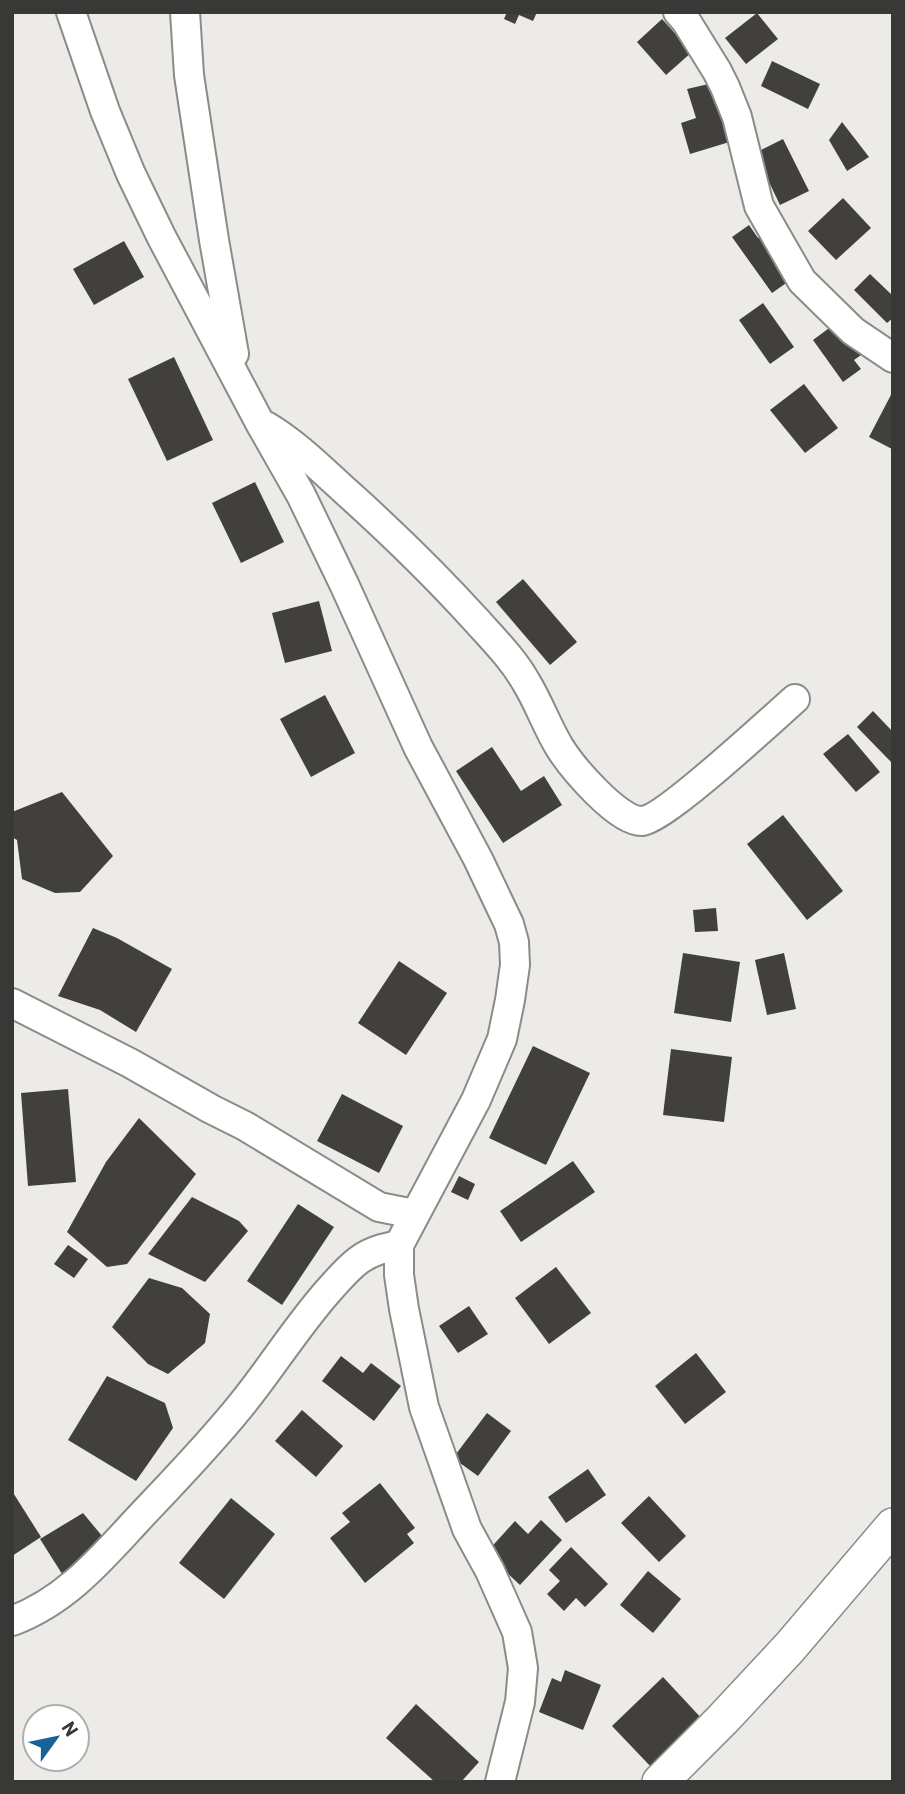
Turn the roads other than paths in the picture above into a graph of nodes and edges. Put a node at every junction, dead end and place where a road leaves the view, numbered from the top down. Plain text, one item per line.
1 (71, 12) edge
2 (185, 12) edge
3 (678, 12) edge
4 (893, 358) edge
5 (239, 381) junction
6 (260, 423) junction
7 (795, 699) dead end
8 (12, 1003) edge
9 (414, 1214) junction
10 (399, 1245) junction
11 (893, 1526) edge
12 (12, 1621) edge
13 (500, 1782) edge
14 (660, 1782) edge

1 - 5 street
2 - 5 street
3 - 4 street
5 - 6 street
6 - 7 street
6 - 9 street
8 - 9 street
9 - 10 street
10 - 12 street
10 - 13 street
11 - 14 street

